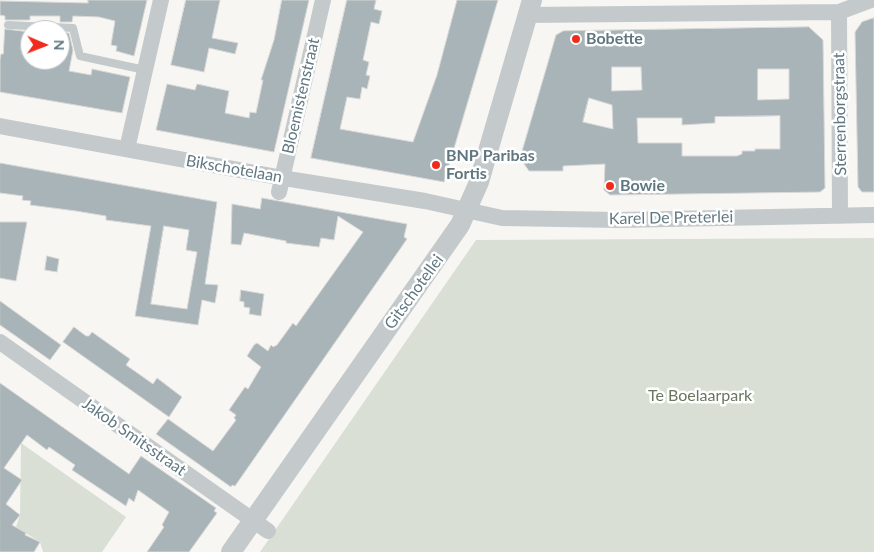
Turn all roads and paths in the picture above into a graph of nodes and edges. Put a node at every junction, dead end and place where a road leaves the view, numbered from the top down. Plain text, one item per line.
1 (161, 0) edge
2 (323, 0) edge
3 (871, 0) edge
4 (529, 7) edge
5 (839, 12) junction
6 (8, 25) dead end
7 (145, 70) junction
8 (0, 126) edge
9 (126, 150) junction
10 (281, 185) junction
11 (468, 210) junction
12 (840, 216) junction
13 (874, 216) edge
14 (0, 342) edge
15 (261, 526) junction
16 (231, 552) edge

1 - 7 street
2 - 10 street, Bloemistenstraat
3 - 5 street
4 - 5 street
4 - 11 street, Gitschotellei
5 - 12 street, Sterrenborgstraat
6 - 7 lane
7 - 9 street
8 - 9 street, Bikschotelaan
9 - 10 street, Bikschotelaan
10 - 11 street, Bikschotelaan
11 - 12 street, Karel De Preterlei
11 - 15 street, Gitschotellei
12 - 13 street, Karel De Preterlei
14 - 15 street, Jakob Smitsstraat
15 - 16 street, Gitschotellei

